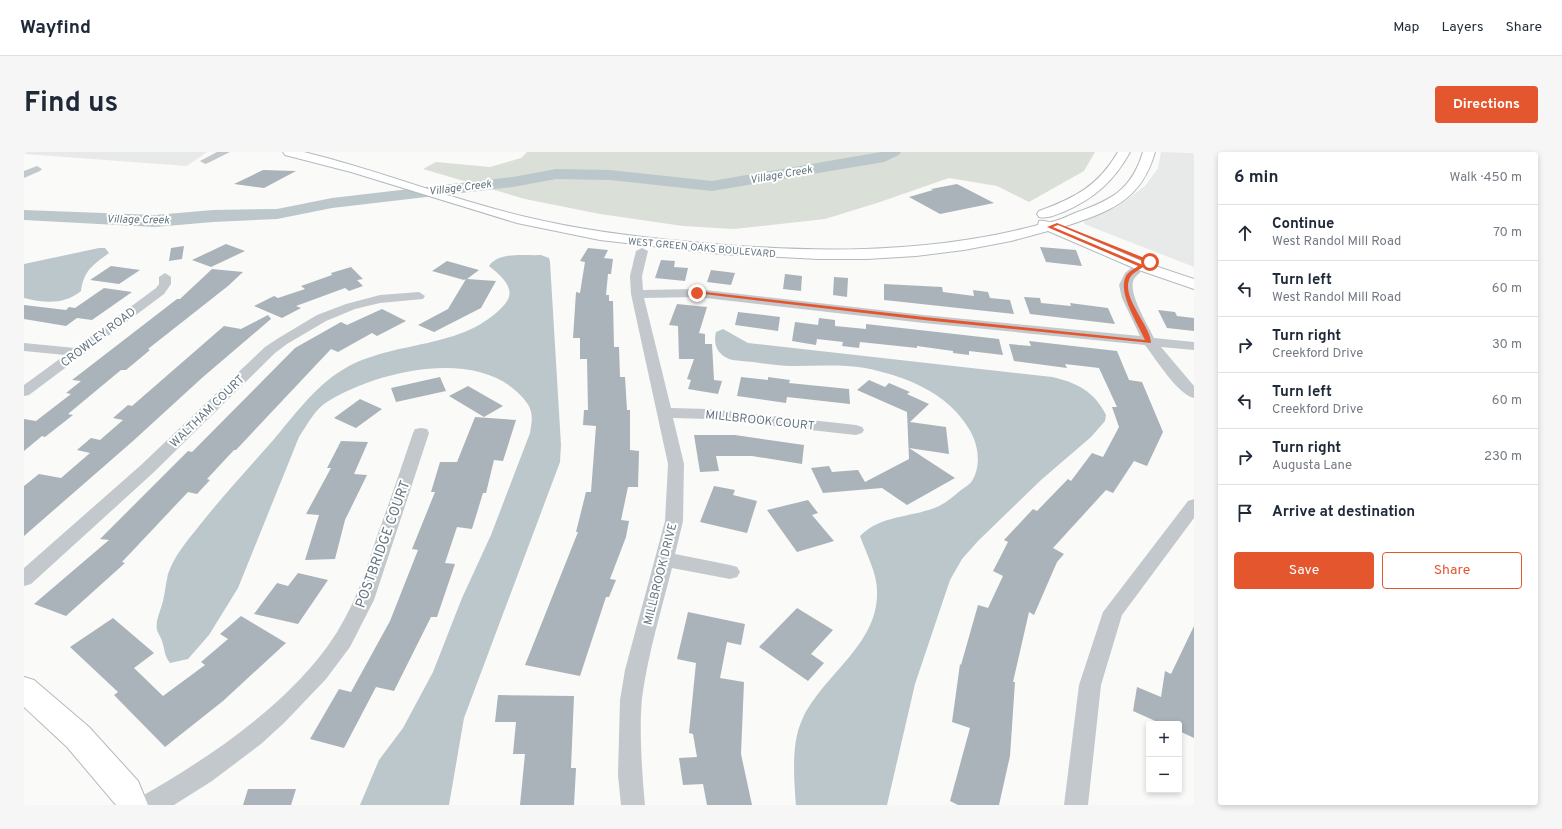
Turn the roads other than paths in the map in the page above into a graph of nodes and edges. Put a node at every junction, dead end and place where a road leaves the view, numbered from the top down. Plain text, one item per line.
1 (211, 152) edge
2 (225, 152) edge
3 (289, 152) edge
4 (334, 152) edge
5 (1124, 152) edge
6 (1149, 152) edge
7 (37, 169) dead end
8 (24, 175) edge
9 (434, 188) junction
10 (503, 201) dead end
11 (1035, 217) junction
12 (1054, 225) junction
13 (986, 227) dead end
14 (948, 233) dead end
15 (642, 251) dead end
16 (1141, 266) junction
17 (165, 277) dead end
18 (1194, 277) edge
19 (1194, 284) edge
20 (637, 294) junction
21 (419, 296) dead end
22 (1149, 342) junction
23 (1194, 346) edge
24 (24, 347) edge
25 (77, 352) junction
26 (24, 392) edge
27 (1194, 394) edge
28 (664, 413) junction
29 (856, 430) dead end
30 (421, 433) dead end
31 (1194, 505) edge
32 (664, 558) junction
33 (730, 572) dead end
34 (24, 579) edge
35 (24, 689) edge
36 (132, 805) edge
37 (151, 805) edge
38 (633, 805) edge
39 (1076, 805) edge

1 - 2 street
3 - 9 main road
4 - 9 main road
5 - 11 main road
6 - 12 main road, WEST GREEN OAKS BOULEVARD
7 - 8 street
9 - 12 main road, WEST GREEN OAKS BOULEVARD
10 - 14 main road
11 - 12 main road
11 - 13 main road
12 - 16 main road
12 - 18 main road
15 - 20 street, MILLBROOK DRIVE
16 - 19 main road
16 - 22 street
17 - 25 street, CROWLEY ROAD
20 - 22 street
20 - 28 street, MILLBROOK DRIVE
21 - 34 street, WALTHAM COURT
22 - 23 street
22 - 27 street
24 - 25 street
25 - 26 street, CROWLEY ROAD
28 - 29 street, MILLBROOK COURT
28 - 32 street, MILLBROOK DRIVE
30 - 37 street, POSTBRIDGE COURT
31 - 39 street
32 - 33 street
32 - 38 street, MILLBROOK DRIVE
35 - 36 main road

